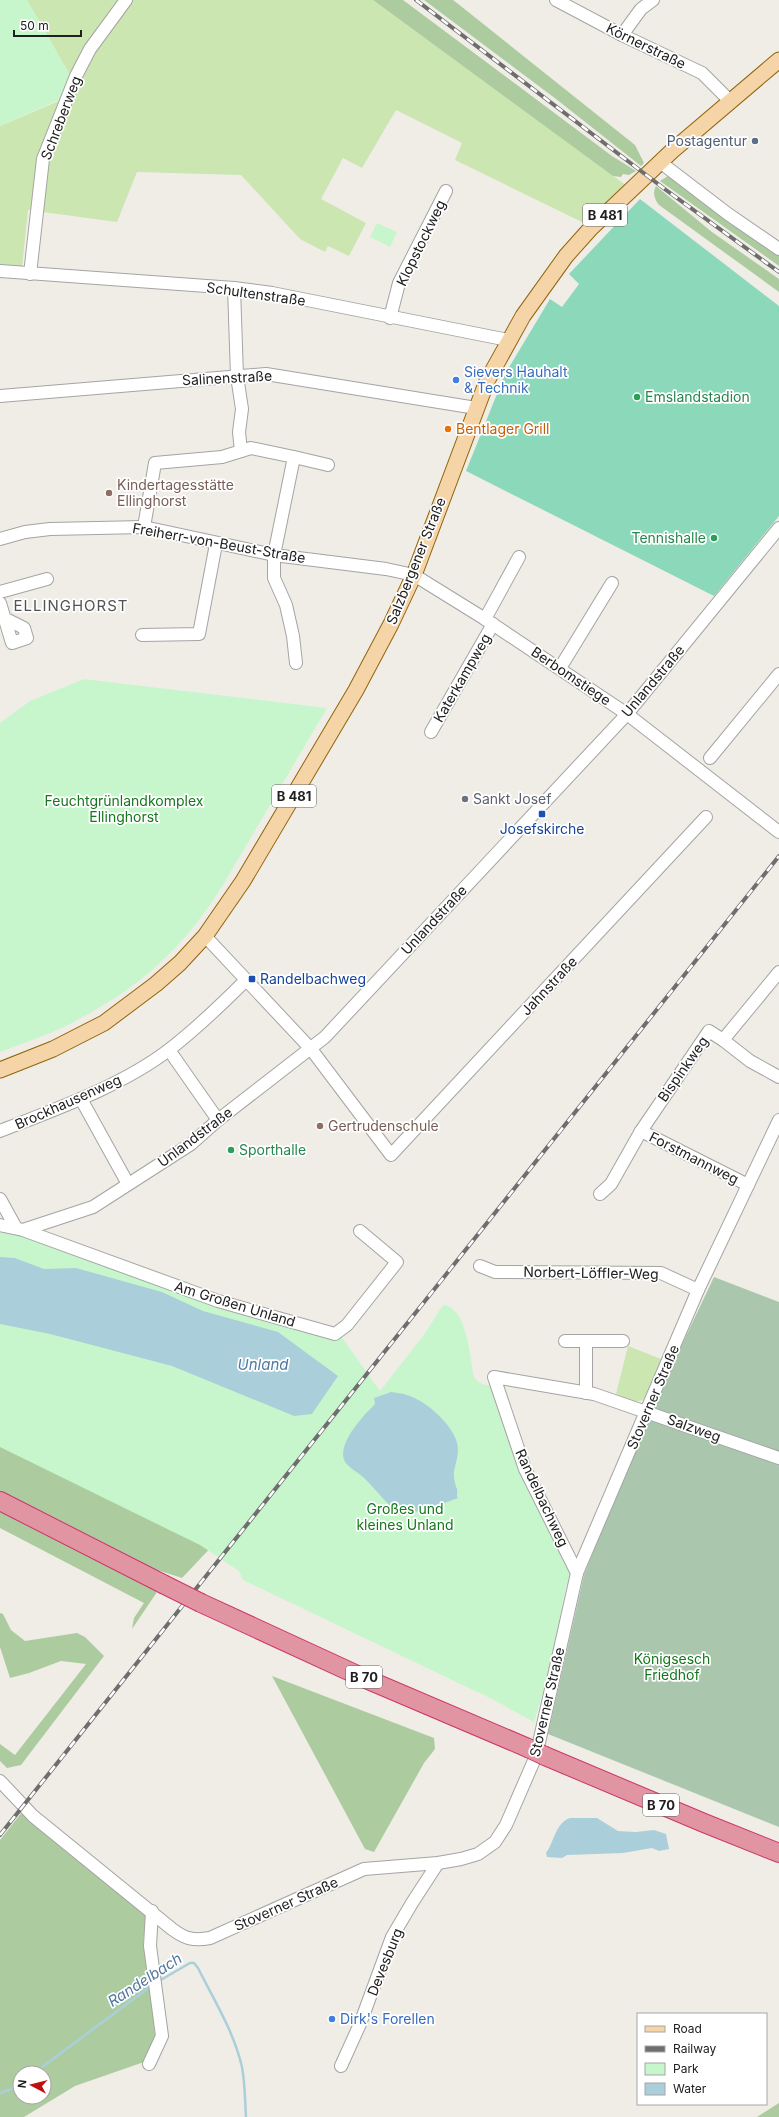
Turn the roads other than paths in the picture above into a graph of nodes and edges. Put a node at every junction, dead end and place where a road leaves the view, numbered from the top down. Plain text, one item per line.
1 (126, 0) edge
2 (556, 0) edge
3 (653, 0) edge
4 (622, 35) junction
5 (779, 60) edge
6 (730, 100) junction
7 (660, 162) junction
8 (446, 191) dead end
9 (779, 248) edge
10 (0, 271) edge
11 (30, 274) junction
12 (234, 288) junction
13 (390, 318) junction
14 (508, 340) junction
15 (237, 376) junction
16 (0, 396) edge
17 (476, 408) junction
18 (241, 451) junction
19 (294, 457) junction
20 (328, 465) dead end
21 (144, 527) junction
22 (779, 528) edge
23 (0, 539) edge
24 (216, 544) junction
25 (274, 555) junction
26 (519, 558) dead end
27 (414, 575) junction
28 (47, 579) dead end
29 (612, 583) dead end
30 (0, 592) edge
31 (0, 603) edge
32 (4, 618) dead end
33 (489, 622) junction
34 (142, 635) dead end
35 (296, 663) dead end
36 (560, 668) junction
37 (779, 674) edge
38 (627, 714) junction
39 (431, 732) dead end
40 (710, 758) dead end
41 (706, 817) dead end
42 (779, 832) edge
43 (205, 936) junction
44 (779, 972) edge
45 (246, 980) junction
46 (723, 1040) junction
47 (311, 1049) junction
48 (169, 1050) junction
49 (0, 1070) edge
50 (779, 1077) edge
51 (81, 1099) junction
52 (218, 1120) junction
53 (779, 1120) edge
54 (0, 1131) edge
55 (641, 1131) junction
56 (128, 1184) junction
57 (748, 1185) junction
58 (600, 1194) dead end
59 (0, 1198) edge
60 (0, 1225) edge
61 (20, 1230) junction
62 (360, 1230) dead end
63 (480, 1266) dead end
64 (698, 1290) junction
65 (565, 1340) dead end
66 (586, 1341) junction
67 (623, 1341) dead end
68 (494, 1377) joint
69 (586, 1393) junction
70 (646, 1411) junction
71 (779, 1458) edge
72 (0, 1501) edge
73 (577, 1573) junction
74 (0, 1781) edge
75 (779, 1853) edge
76 (438, 1863) junction
77 (152, 1912) junction
78 (149, 2064) dead end
79 (341, 2066) dead end

1 - 11 street, Schreberweg
2 - 4 street, Körnerstraße
3 - 4 street
4 - 6 street, Körnerstraße
5 - 6 main road, Salzbergener Straße / B 481
6 - 7 main road, Salzbergener Straße / B 481
7 - 9 street
7 - 14 main road, Salzbergener Straße / B 481
8 - 13 street, Klopstockweg
10 - 11 street, Schultenstraße
11 - 12 street, Schultenstraße
12 - 13 street, Schultenstraße
12 - 15 street
13 - 14 street, Schultenstraße
14 - 17 main road, Salzbergener Straße / B 481
15 - 16 street, Salinenstraße
15 - 17 street, Salinenstraße
15 - 18 street
17 - 27 main road, Salzbergener Straße / B 481
18 - 19 street
18 - 21 street
19 - 20 street
19 - 25 street
21 - 23 street, Freiherr-von-Beust-Straße
21 - 24 street, Freiherr-von-Beust-Straße
22 - 38 street, Unlandstraße
24 - 25 street, Freiherr-von-Beust-Straße
24 - 34 street
25 - 27 street, Freiherr-von-Beust-Straße
25 - 35 street
26 - 33 street, Katerkampweg
27 - 33 street, Berbomstiege
27 - 43 main road, Salzbergener Straße / B 481
28 - 30 street
29 - 36 street
31 - 32 street
33 - 36 street, Berbomstiege
33 - 39 street, Katerkampweg
36 - 38 street, Berbomstiege
37 - 40 street
38 - 42 street, Berbomstiege
38 - 47 street, Unlandstraße
41 - 47 street, Jahnstraße
43 - 45 street
43 - 49 main road, Salzbergener Straße / B 481
44 - 46 street, Bispinkweg
45 - 47 street
45 - 48 street, Brockhausenweg
46 - 50 street
46 - 55 street, Bispinkweg
47 - 52 street, Unlandstraße
48 - 51 street, Brockhausenweg
48 - 52 street
51 - 54 street, Brockhausenweg
51 - 56 street
52 - 56 street, Unlandstraße
53 - 57 street, Stoverner Straße
55 - 57 street, Forstmannweg
55 - 58 street, Bispinkweg
56 - 61 street, Unlandstraße
57 - 64 street, Stoverner Straße
59 - 61 street
60 - 61 street, Am Großen Unland
61 - 62 street, Am Großen Unland
63 - 64 street, Norbert-Löffler-Weg
64 - 70 street, Stoverner Straße
65 - 66 street
66 - 67 street
66 - 69 street
68 - 69 street, Salzweg
68 - 73 street, Randelbachweg
69 - 70 street, Salzweg
70 - 71 street, Salzweg
70 - 73 street, Stoverner Straße
72 - 75 highway, B 70, bridge
73 - 76 street, Stoverner Straße
74 - 77 street, Stoverner Straße
76 - 77 street, Stoverner Straße
76 - 79 street, Devesburg
77 - 78 street

